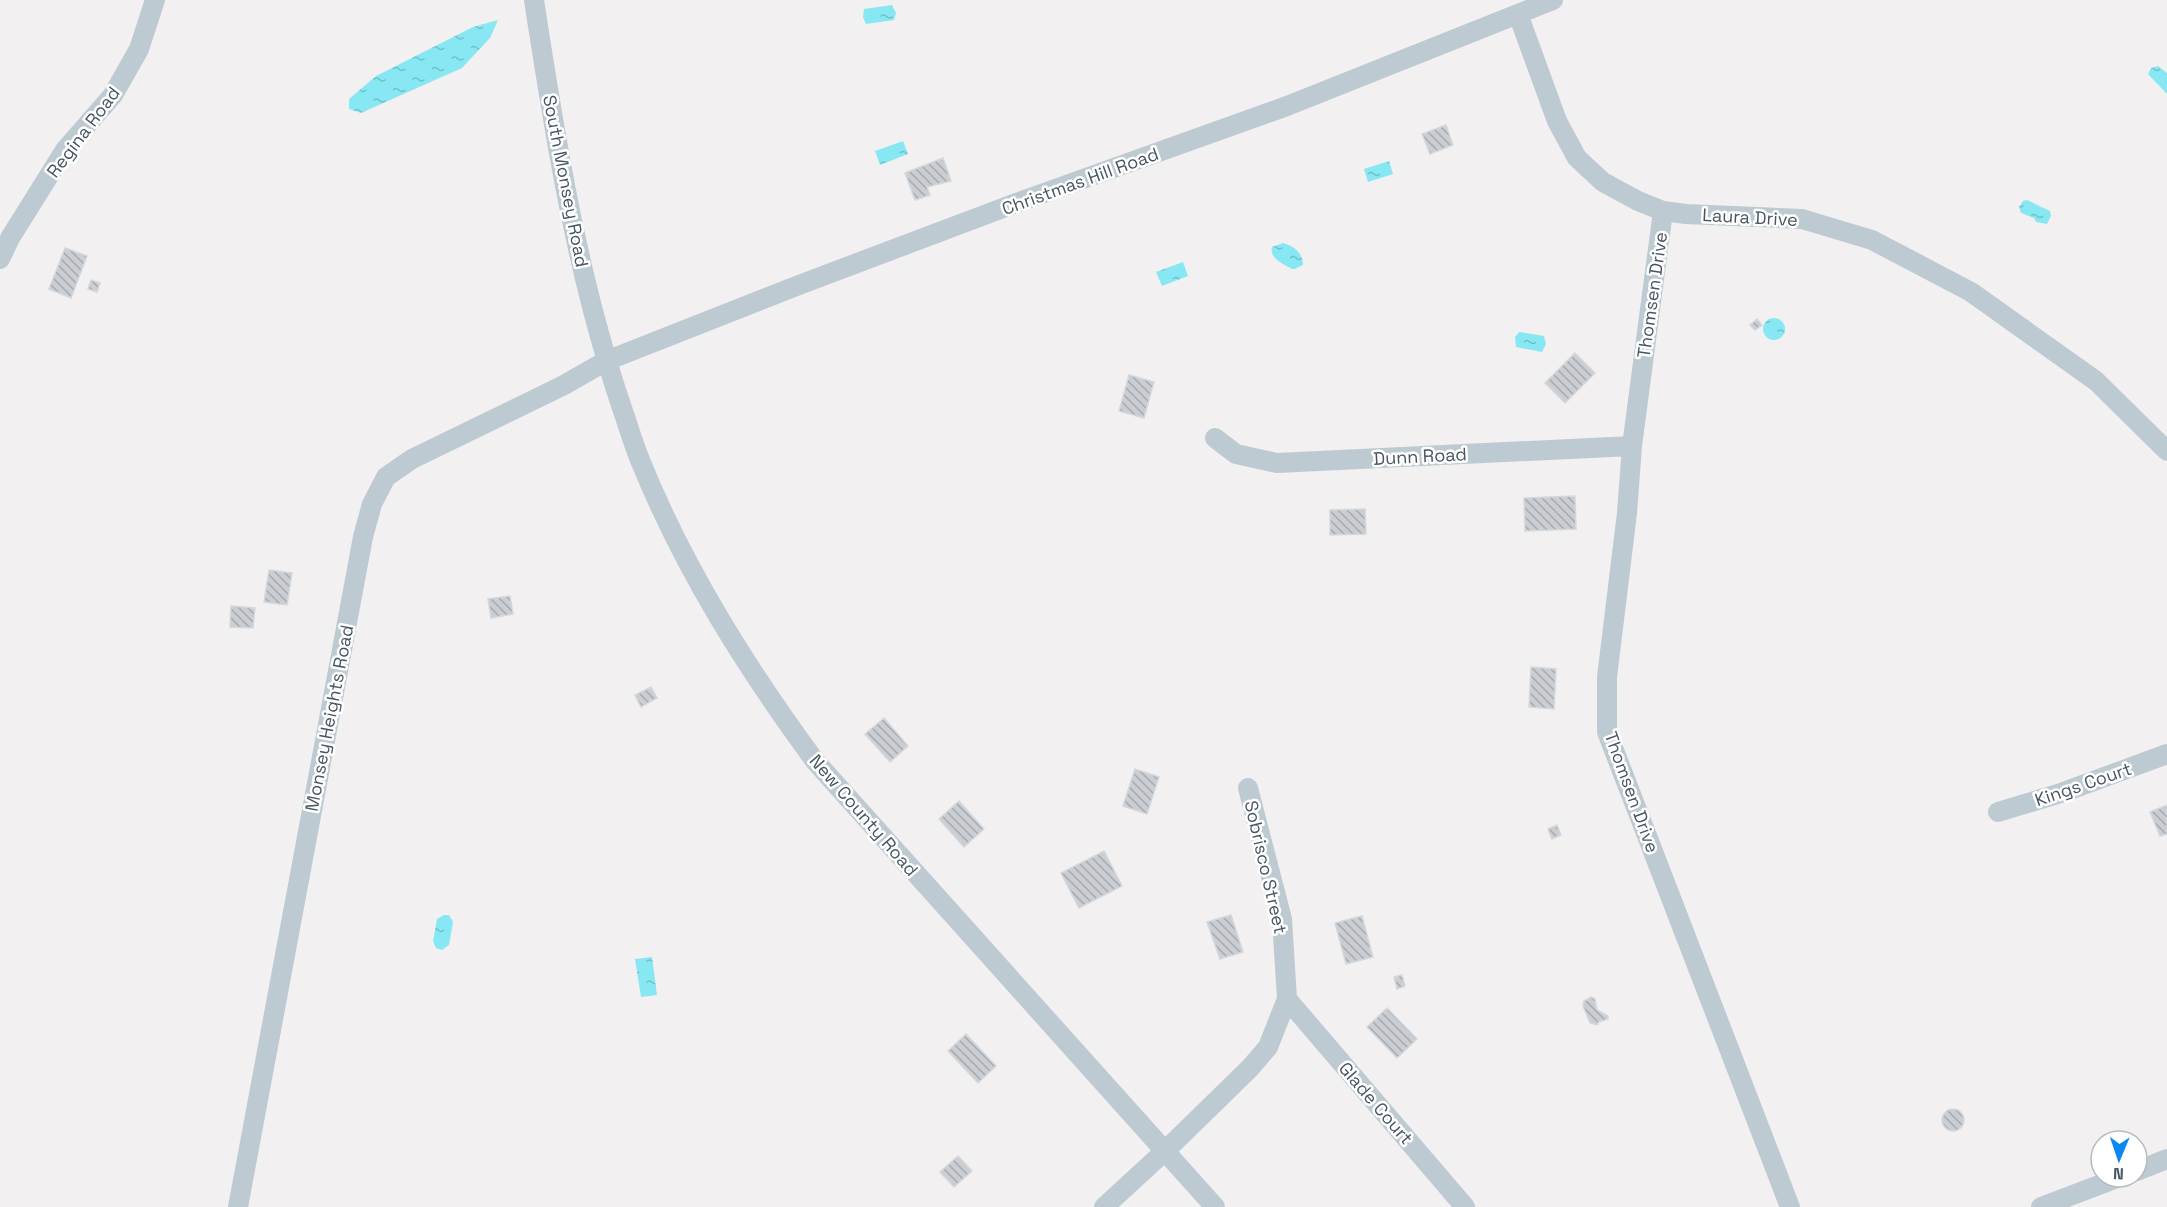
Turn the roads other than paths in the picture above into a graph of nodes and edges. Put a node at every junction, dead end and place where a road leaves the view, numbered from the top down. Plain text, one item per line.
1 (155, 0) edge
2 (534, 0) edge
3 (1553, 0) edge
4 (1518, 14) junction
5 (1663, 211) junction
6 (0, 259) edge
7 (606, 361) junction
8 (1215, 438) dead end
9 (1632, 446) junction
10 (2167, 451) edge
11 (2167, 754) edge
12 (1248, 788) dead end
13 (1998, 812) dead end
14 (1287, 999) junction
15 (1165, 1151) junction
16 (2167, 1159) edge
17 (2149, 1166) edge
18 (2089, 1189) edge
19 (238, 1207) edge
20 (1104, 1207) edge
21 (1215, 1207) edge
22 (1465, 1207) edge
23 (1790, 1207) edge
24 (2041, 1207) edge

1 - 6 street, Regina Road
2 - 7 street, South Monsey Road
3 - 4 street, Christmas Hill Road
4 - 5 street, Laura Drive
4 - 7 street, Christmas Hill Road
5 - 9 street, Thomsen Drive
5 - 10 street, Laura Drive
7 - 15 street, New County Road
7 - 19 street, Monsey Heights Road
8 - 9 street, Dunn Road
9 - 23 street, Thomsen Drive
11 - 13 street, Kings Court
12 - 14 street, Sobrisco Street
14 - 15 street, Sobrisco Street
14 - 22 street, Glade Court
15 - 20 street, Sobrisco Street
15 - 21 street, New County Road
16 - 17 street
18 - 24 street

